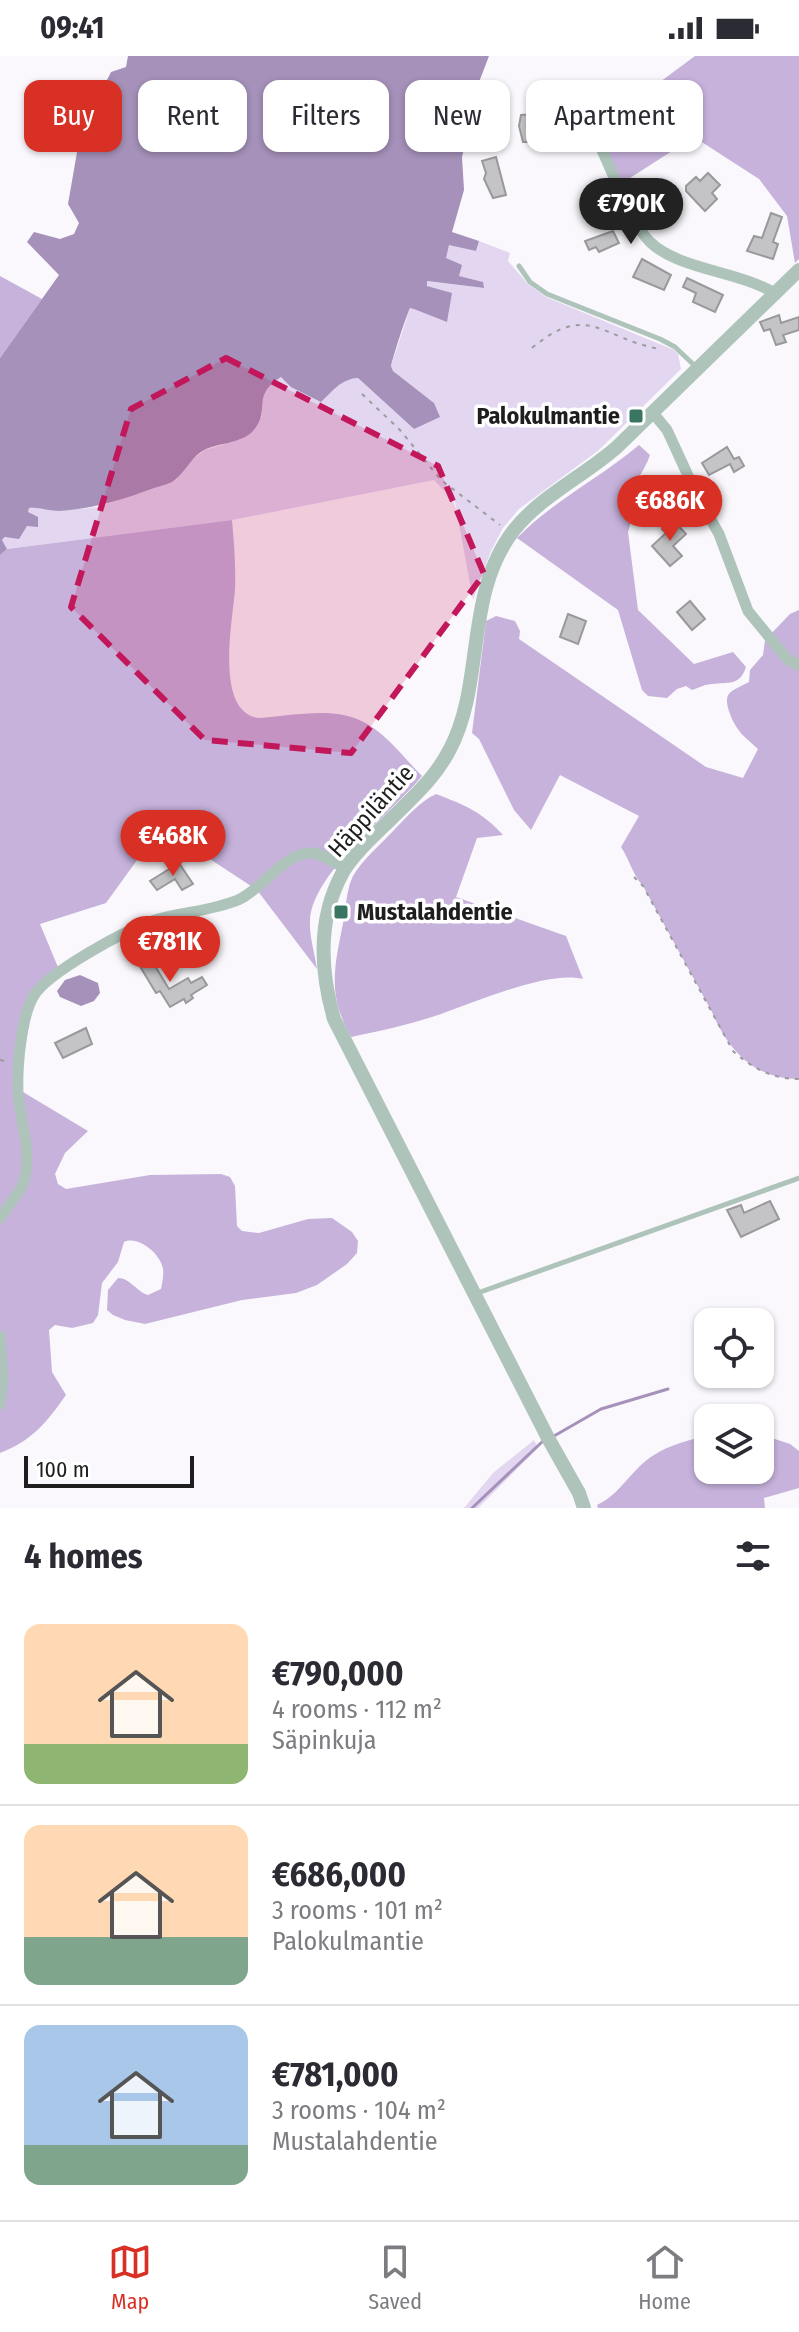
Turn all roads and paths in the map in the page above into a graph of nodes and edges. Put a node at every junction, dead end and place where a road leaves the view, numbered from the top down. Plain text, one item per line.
1 (603, 152) edge
2 (519, 266) dead end
3 (799, 270) edge
4 (776, 294) junction
5 (532, 348) dead end
6 (680, 352) junction
7 (697, 368) junction
8 (362, 394) dead end
9 (653, 413) junction
10 (511, 534) junction
11 (799, 665) edge
12 (345, 869) junction
13 (634, 877) dead end
14 (799, 1079) edge
15 (799, 1178) edge
16 (0, 1218) edge
17 (474, 1294) junction
18 (0, 1336) edge
19 (0, 1404) edge
20 (584, 1508) edge

1 - 4 street
2 - 6 lane
3 - 4 street, Häppiläntie
4 - 7 street, Häppiläntie
5 - 6 path
6 - 7 lane
7 - 9 street, Häppiläntie
8 - 10 path
9 - 10 street, Häppiläntie
9 - 11 street
10 - 12 street, Häppiläntie
12 - 16 street
12 - 17 street, Häppiläntie
13 - 14 path
15 - 17 lane
17 - 20 street, Häppiläntie
18 - 19 street

